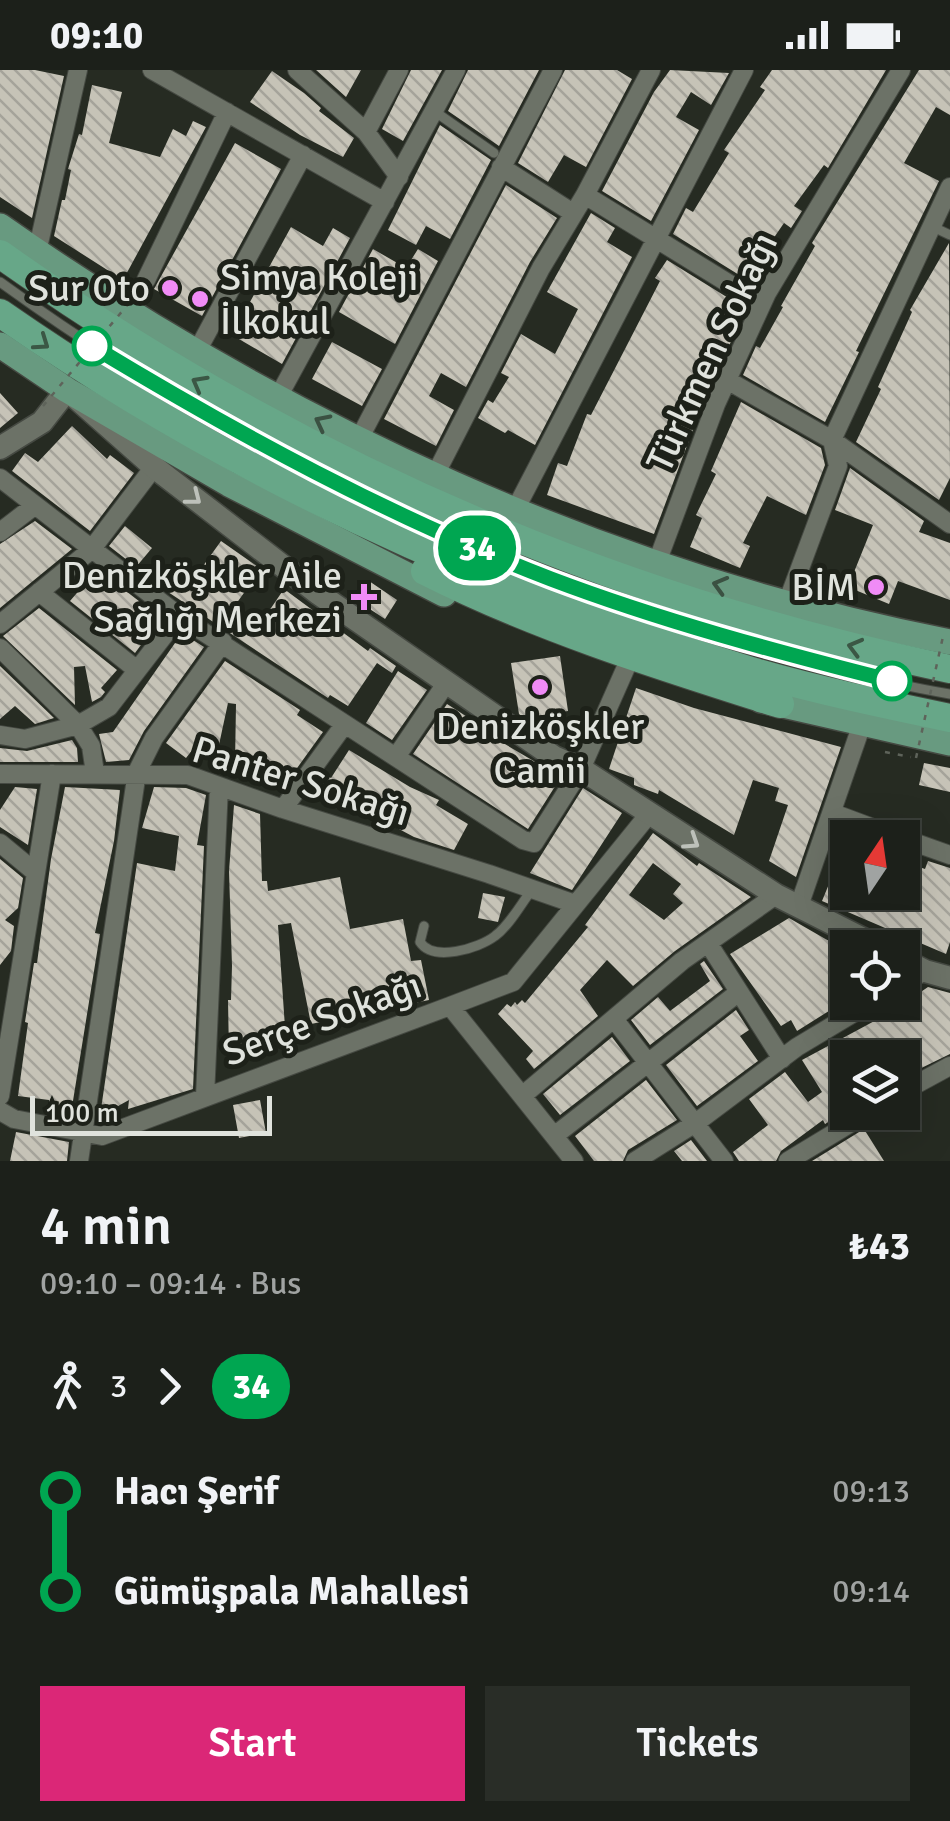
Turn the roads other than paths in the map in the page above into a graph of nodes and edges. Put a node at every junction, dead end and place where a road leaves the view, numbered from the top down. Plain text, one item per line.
1 (78, 70) edge
2 (152, 70) edge
3 (297, 70) edge
4 (399, 70) edge
5 (456, 70) edge
6 (553, 70) edge
7 (651, 70) edge
8 (744, 70) edge
9 (901, 70) edge
10 (434, 111) junction
11 (227, 112) junction
12 (366, 132) junction
13 (303, 155) junction
14 (497, 160) junction
15 (399, 177) junction
16 (950, 187) edge
17 (585, 196) junction
18 (386, 202) junction
19 (574, 213) junction
20 (0, 226) edge
21 (931, 226) junction
22 (950, 235) edge
23 (656, 237) junction
24 (37, 252) junction
25 (0, 254) edge
26 (146, 280) dead end
27 (0, 282) edge
28 (762, 304) junction
29 (0, 313) edge
30 (3, 352) edge
31 (196, 353) junction
32 (727, 380) junction
33 (67, 390) junction
34 (277, 399) junction
35 (832, 440) junction
36 (358, 441) junction
37 (0, 448) edge
38 (235, 460) junction
39 (154, 468) junction
40 (434, 477) junction
41 (0, 478) edge
42 (34, 506) junction
43 (514, 512) junction
44 (949, 520) edge
45 (0, 532) edge
46 (91, 550) junction
47 (656, 565) junction
48 (39, 592) junction
49 (787, 603) junction
50 (179, 616) junction
51 (0, 624) edge
52 (947, 637) edge
53 (223, 642) junction
54 (0, 648) edge
55 (627, 665) junction
56 (950, 669) edge
57 (138, 670) junction
58 (447, 682) junction
59 (950, 694) edge
60 (780, 704) junction
61 (950, 718) edge
62 (78, 724) junction
63 (862, 724) junction
64 (344, 726) junction
65 (0, 735) edge
66 (950, 744) edge
67 (396, 757) junction
68 (581, 769) junction
69 (136, 772) junction
70 (95, 773) junction
71 (52, 774) junction
72 (4, 779) edge
73 (219, 786) junction
74 (283, 810) junction
75 (833, 813) junction
76 (649, 814) junction
77 (852, 820) edge
78 (0, 843) edge
79 (920, 844) edge
80 (950, 855) edge
81 (36, 872) junction
82 (532, 889) junction
83 (776, 895) junction
84 (575, 904) junction
85 (799, 906) junction
86 (424, 926) dead end
87 (846, 930) edge
88 (708, 943) junction
89 (920, 968) edge
90 (925, 970) junction
91 (920, 973) edge
92 (950, 978) edge
93 (740, 992) junction
94 (7, 993) edge
95 (450, 1006) junction
96 (614, 1019) junction
97 (843, 1020) edge
98 (782, 1058) junction
99 (648, 1062) junction
100 (950, 1066) edge
101 (920, 1082) edge
102 (0, 1096) edge
103 (522, 1096) junction
104 (205, 1098) junction
105 (0, 1110) edge
106 (697, 1122) junction
107 (839, 1130) edge
108 (85, 1134) junction
109 (554, 1136) junction
110 (79, 1161) edge
111 (574, 1161) edge
112 (635, 1161) edge
113 (724, 1161) edge
114 (788, 1161) edge

1 - 24 street
2 - 11 street
3 - 12 street
4 - 12 street
5 - 10 street
6 - 14 street
7 - 17 street
8 - 23 street
9 - 28 street, Türkmen Sokağı
10 - 14 lane
10 - 15 street
11 - 13 street
11 - 26 street
12 - 15 street
13 - 18 street
13 - 31 street
14 - 19 street
14 - 36 street
15 - 18 street
16 - 21 street
17 - 19 street
17 - 23 street
18 - 34 street
19 - 40 street
20 - 24 main road
21 - 22 lane
21 - 35 street
23 - 28 street
23 - 43 street
24 - 31 main road
56 -> 25 highway
27 - 59 lane
28 - 32 street, Türkmen Sokağı
29 -> 38 highway
30 - 33 main road
31 - 34 main road
32 - 35 street
32 - 47 street, Türkmen Sokağı
33 - 37 street
33 - 39 street
33 - 55 main road
36 -> 34 main road
35 - 44 street
35 - 49 street
36 - 40 main road
38 - 60 highway
38 - 61 highway
39 - 46 street
39 -> 58 street
40 - 43 main road
41 - 42 street
42 - 45 street
42 - 46 street
43 - 47 main road
46 - 48 street
46 - 50 street
49 -> 47 main road
48 - 51 street
48 - 57 street
49 - 52 main road
50 - 53 street
50 - 57 street
53 - 64 street
53 - 69 street
54 - 62 street
55 - 60 main road
55 - 68 street
57 - 62 street
58 - 67 street
58 - 68 street
60 - 63 main road
62 - 65 street
62 - 70 street
63 - 66 main road
63 - 75 street
64 - 67 street
64 - 74 street
67 - 68 street
68 - 76 street
69 - 70 street, Panter Sokağı
69 - 73 street, Panter Sokağı
69 - 108 street
70 - 71 street, Panter Sokağı
71 - 72 street, Panter Sokağı
71 - 81 street
73 - 74 street, Panter Sokağı
73 - 104 street
74 - 82 street, Panter Sokağı
75 - 77 street
75 - 85 street
76 -> 83 street
76 - 84 street
78 - 81 street
79 - 80 street
81 - 94 street
82 - 84 street, Panter Sokağı
82 - 86 lane
83 - 85 street
83 - 88 street
84 - 95 street
85 - 87 street
88 - 93 street
88 - 96 street
89 - 90 street
90 - 91 street
90 - 92 street
93 - 98 street
93 - 99 street
94 - 102 street
95 - 103 street, Serçe Sokağı
95 - 104 street, Serçe Sokağı
96 - 99 street
96 - 103 street
97 - 98 street
98 - 106 street
99 - 106 street
99 - 109 street
100 - 101 street
103 - 109 street, Serçe Sokağı
104 - 108 street, Serçe Sokağı
105 - 108 street
106 - 112 street
106 - 113 street
107 - 114 street
108 - 110 street
109 - 111 street, Serçe Sokağı

